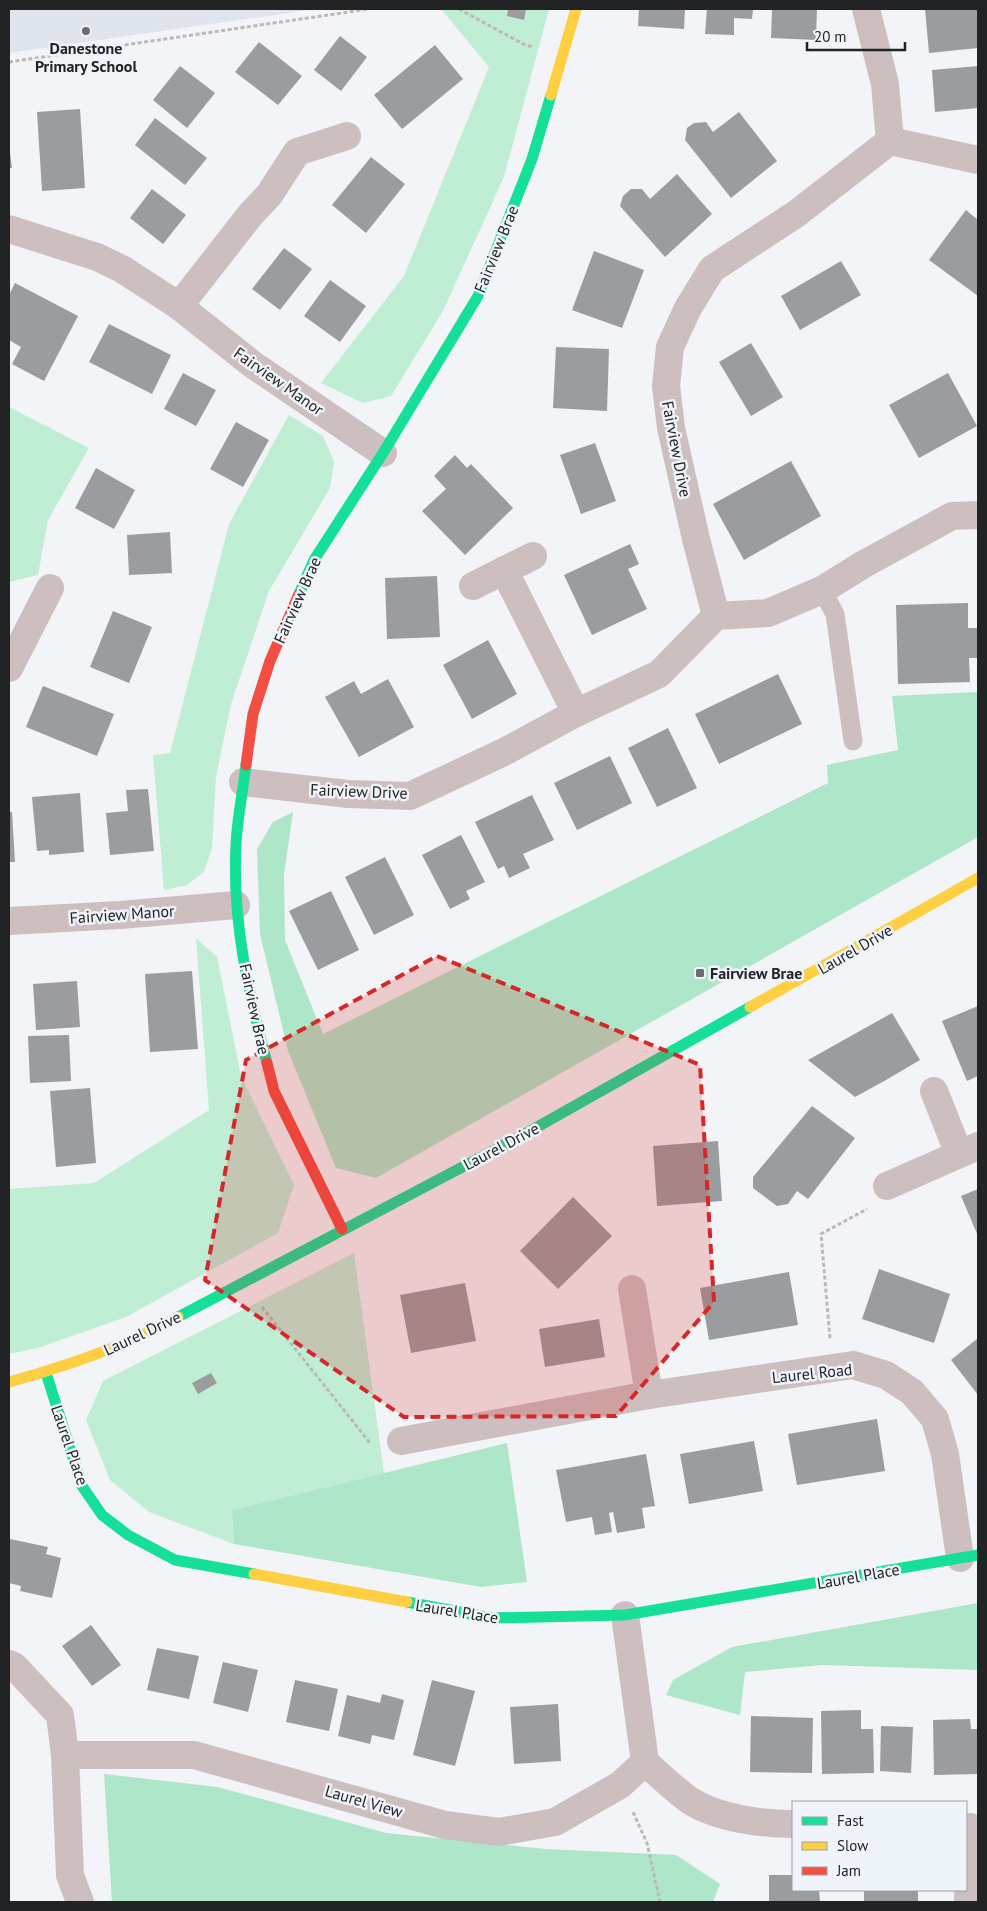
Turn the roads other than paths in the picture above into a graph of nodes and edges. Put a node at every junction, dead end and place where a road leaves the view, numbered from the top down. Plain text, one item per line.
1 (576, 9) edge
2 (866, 9) edge
3 (346, 136) dead end
4 (890, 141) junction
5 (978, 160) edge
6 (9, 229) edge
7 (179, 306) junction
8 (383, 453) junction
9 (978, 515) edge
10 (533, 556) dead end
11 (504, 570) junction
12 (473, 586) dead end
13 (50, 588) dead end
14 (822, 590) junction
15 (716, 616) junction
16 (18, 624) edge
17 (9, 668) edge
18 (576, 713) junction
19 (853, 741) dead end
20 (244, 782) junction
21 (978, 878) edge
22 (236, 905) junction
23 (9, 921) edge
24 (934, 1091) dead end
25 (969, 1150) edge
26 (887, 1186) road end
27 (342, 1229) junction
28 (632, 1290) dead end
29 (46, 1373) junction
30 (9, 1382) edge
31 (649, 1395) junction
32 (401, 1441) road end
33 (969, 1557) edge
34 (625, 1615) junction
35 (9, 1664) edge
36 (65, 1755) junction
37 (645, 1762) junction
38 (792, 1824) edge
39 (971, 1828) edge
40 (80, 1902) edge
41 (968, 1902) edge

1 - 8 street, Fairview Brae
2 - 4 street
3 - 7 street
4 - 5 street
4 - 15 street, Fairview Drive
6 - 7 street, Fairview Manor
7 - 8 street, Fairview Manor
8 - 20 street, Fairview Brae
9 - 14 street
10 - 11 street
11 - 12 street
11 - 18 street
13 - 16 street
14 - 15 street
14 - 19 lane
15 - 18 street, Fairview Drive
16 - 17 street
18 - 20 street, Fairview Drive
20 - 22 street, Fairview Brae
21 - 27 street, Laurel Drive
22 - 23 street, Fairview Manor
22 - 27 street, Fairview Brae
24 - 25 street
25 - 26 street
27 - 29 street, Laurel Drive
28 - 31 street
29 - 30 street, Laurel Drive
29 - 34 street, Laurel Place
31 - 32 street, Laurel Road
31 - 33 street, Laurel Road
33 - 34 street, Laurel Place
34 - 37 street
35 - 36 street
36 - 37 street, Laurel View
36 - 40 street
37 - 38 street
39 - 41 street

